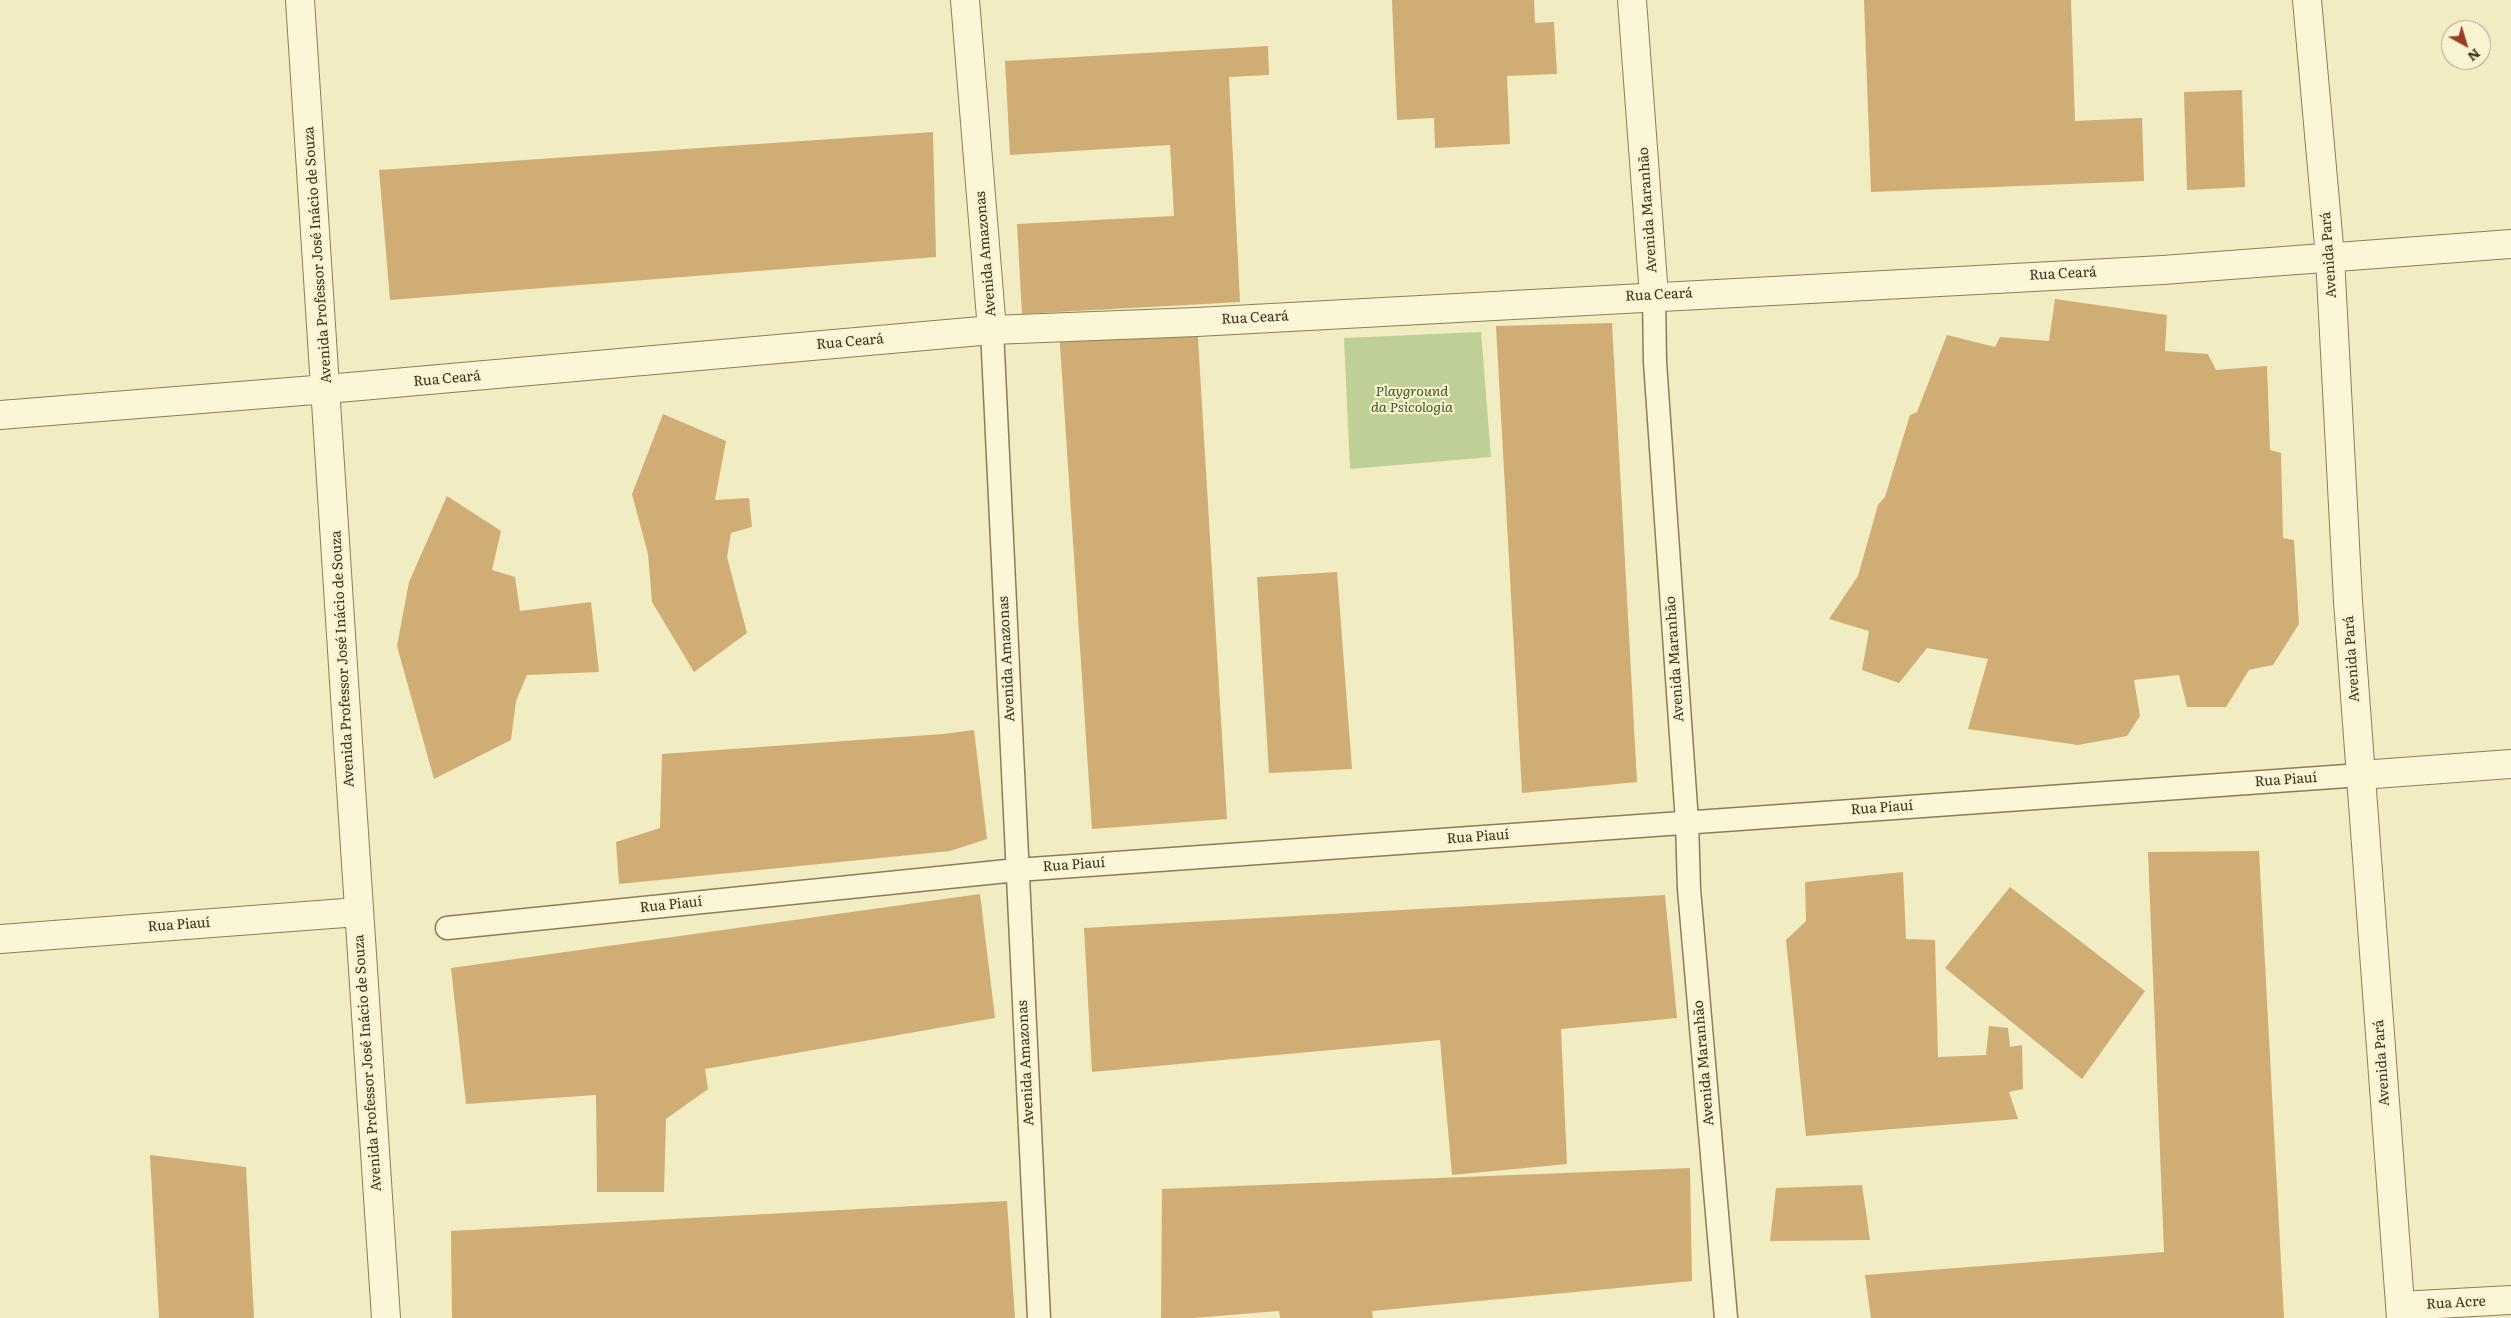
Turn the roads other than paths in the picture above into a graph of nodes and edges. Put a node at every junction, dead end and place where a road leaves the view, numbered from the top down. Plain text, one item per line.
1 (300, 0) edge
2 (965, 0) edge
3 (1632, 0) edge
4 (2307, 0) edge
5 (2511, 244) edge
6 (2330, 258) junction
7 (1654, 296) junction
8 (992, 330) junction
9 (327, 389) junction
10 (0, 415) edge
11 (2511, 764) edge
12 (2360, 774) junction
13 (1687, 822) junction
14 (1016, 870) junction
15 (358, 912) junction
16 (447, 928) dead end
17 (0, 939) edge
18 (2511, 1300) edge
19 (2401, 1312) edge
20 (386, 1318) edge
21 (1039, 1318) edge
22 (1726, 1318) edge

1 - 9 street, Avenida Professor José Inácio de Souza
2 - 8 street, Avenida Amazonas
3 - 7 street, Avenida Maranhão
4 - 6 street, Avenida Pará
5 - 6 street, Rua Ceará
6 - 7 street, Rua Ceará
6 - 12 street, Avenida Pará
7 - 8 street, Rua Ceará
7 - 13 lane, Avenida Maranhão
8 - 9 street, Rua Ceará
8 - 14 lane, Avenida Amazonas
9 - 10 street, Rua Ceará
9 - 15 street, Avenida Professor José Inácio de Souza
11 - 12 street, Rua Piauí
12 - 13 lane, Rua Piauí
12 - 19 street, Avenida Pará
13 - 14 lane, Rua Piauí
13 - 22 lane, Avenida Maranhão
14 - 16 lane, Rua Piauí
14 - 21 lane, Avenida Amazonas
15 - 17 street, Rua Piauí
15 - 20 street, Avenida Professor José Inácio de Souza
18 - 19 street, Rua Acre

